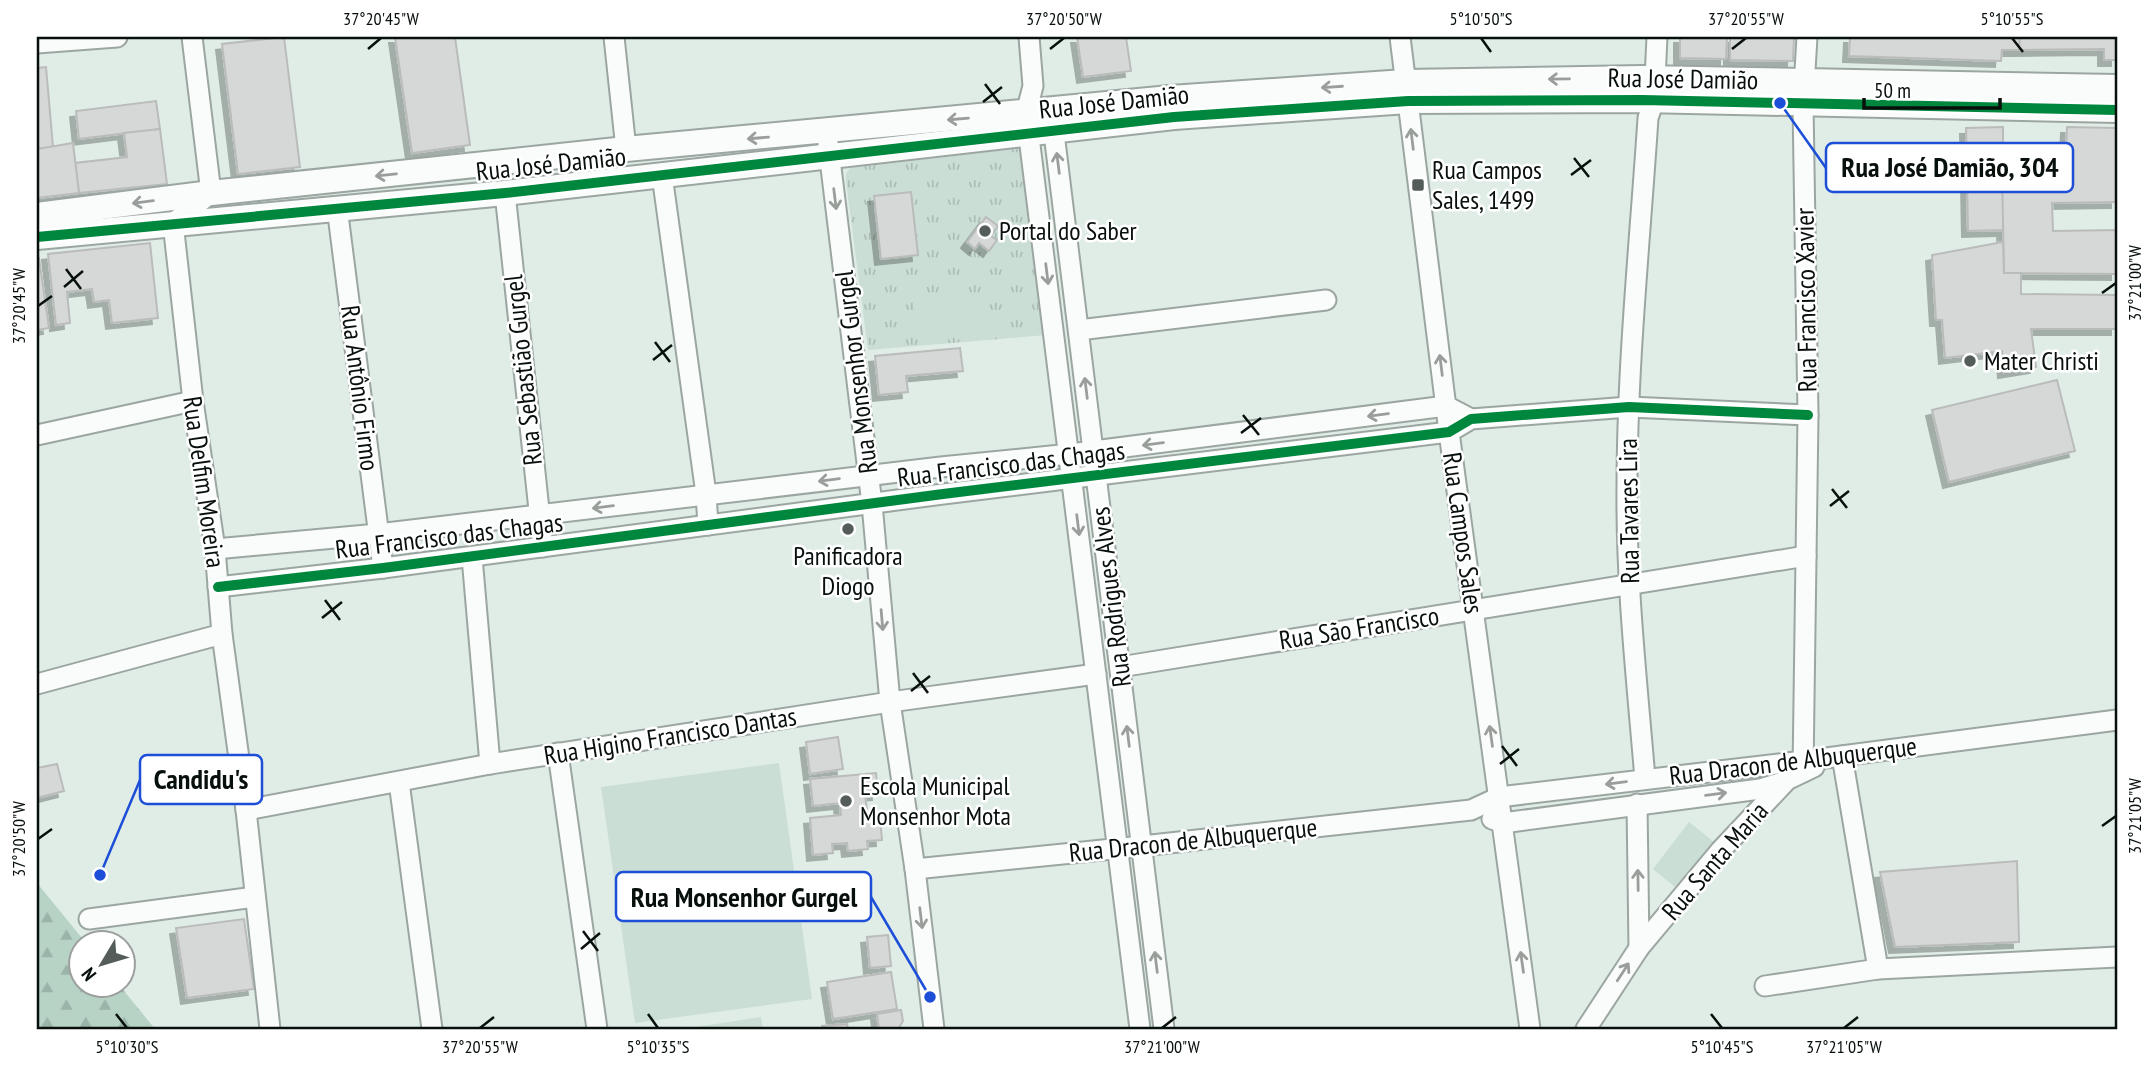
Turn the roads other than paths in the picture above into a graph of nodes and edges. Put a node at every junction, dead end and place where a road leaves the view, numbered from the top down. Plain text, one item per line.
1 (117, 37) edge
2 (192, 37) edge
3 (614, 37) edge
4 (1029, 37) edge
5 (1400, 37) edge
6 (1645, 37) edge
7 (1657, 37) edge
8 (1807, 37) edge
9 (37, 43) edge
10 (1033, 86) junction
11 (2117, 87) edge
12 (1406, 92) junction
13 (1803, 93) junction
14 (1648, 95) junction
15 (2117, 110) edge
16 (1052, 121) junction
17 (1027, 123) junction
18 (826, 131) junction
19 (626, 149) junction
20 (830, 157) junction
21 (432, 170) junction
22 (662, 176) junction
23 (211, 193) junction
24 (505, 193) junction
25 (436, 198) junction
26 (337, 207) junction
27 (37, 215) edge
28 (173, 223) junction
29 (37, 237) edge
30 (1326, 300) dead end
31 (1079, 330) junction
32 (193, 401) junction
33 (1446, 406) junction
34 (1629, 407) junction
35 (1808, 415) junction
36 (1471, 419) junction
37 (1449, 432) junction
38 (37, 435) edge
39 (1094, 451) junction
40 (1070, 454) junction
41 (867, 476) junction
42 (1097, 477) junction
43 (1073, 480) junction
44 (706, 494) junction
45 (872, 504) junction
46 (539, 515) junction
47 (708, 526) junction
48 (378, 534) junction
49 (543, 547) junction
50 (215, 549) junction
51 (1806, 556) junction
52 (472, 557) junction
53 (383, 568) junction
54 (1630, 584) junction
55 (218, 587) junction
56 (1474, 610) junction
57 (222, 634) junction
58 (1120, 667) junction
59 (1097, 674) junction
60 (37, 684) edge
61 (890, 702) junction
62 (2117, 720) edge
63 (558, 753) junction
64 (1836, 756) junction
65 (490, 764) junction
66 (1798, 772) junction
67 (1645, 779) junction
68 (399, 782) junction
69 (1499, 797) junction
70 (1637, 804) junction
71 (246, 810) junction
72 (1471, 810) junction
73 (1503, 823) junction
74 (1142, 846) junction
75 (1118, 849) junction
76 (915, 869) junction
77 (255, 897) junction
78 (89, 919) dead end
79 (1639, 948) junction
80 (2117, 957) edge
81 (1878, 969) junction
82 (1765, 985) dead end
83 (270, 1029) edge
84 (432, 1029) edge
85 (597, 1029) edge
86 (934, 1029) edge
87 (1140, 1029) edge
88 (1164, 1029) edge
89 (1530, 1029) edge
90 (1586, 1029) edge

1 - 9 street
2 - 23 street
3 - 19 street
4 - 10 street, Rua Rodrigues Alves
5 - 12 street, Rua Campos Sales
6 - 14 street
7 - 14 street
8 - 13 street, Rua Francisco Xavier
10 - 16 street, Rua Rodrigues Alves
10 - 17 street, Rua Rodrigues Alves
11 - 13 street, Rua José Damião
12 - 14 street, Rua José Damião
12 - 16 street, Rua José Damião
33 -> 12 street, Rua Campos Sales
13 - 14 street, Rua José Damião
13 - 15 street, Rua José Damião
13 - 35 street, Rua Francisco Xavier
14 - 34 street, Rua Tavares Lira
16 - 17 street, Rua José Damião
31 -> 16 street, Rua Rodrigues Alves
17 -> 18 street, Rua José Damião
17 - 20 street, Rua José Damião
17 -> 40 street, Rua Rodrigues Alves
18 -> 19 street, Rua José Damião
18 - 20 street, Rua Monsenhor Gurgel
19 - 21 street, Rua José Damião
20 - 22 street, Rua José Damião
20 -> 41 street, Rua Monsenhor Gurgel
21 -> 23 street, Rua José Damião
21 - 25 street
22 - 24 street, Rua José Damião
22 - 44 street
23 -> 27 street, Rua José Damião
23 - 28 street
24 - 25 street, Rua José Damião
24 - 46 street, Rua Sebastião Gurgel
25 - 26 street, Rua José Damião
26 - 28 street, Rua José Damião
26 - 48 street, Rua Antônio Firmo
28 - 29 street, Rua José Damião
28 - 32 street, Rua Delfim Moreira
30 - 31 street
39 -> 31 street, Rua Rodrigues Alves
32 - 38 street
32 - 50 street, Rua Delfim Moreira
33 - 36 street
33 - 37 street, Rua Campos Sales
33 -> 39 street, Rua Francisco das Chagas
34 - 35 street, Rua Francisco das Chagas
34 - 36 street, Rua Francisco das Chagas
34 - 54 street, Rua Tavares Lira
35 - 51 street, Rua Francisco Xavier
36 - 37 street, Rua Francisco das Chagas
37 - 42 street, Rua Francisco das Chagas
37 - 56 street, Rua Campos Sales
39 - 40 street, Rua Francisco das Chagas
39 - 42 street, Rua Rodrigues Alves
40 - 41 street, Rua Francisco das Chagas
40 - 43 street, Rua Rodrigues Alves
41 -> 44 street, Rua Francisco das Chagas
41 - 45 street, Rua Monsenhor Gurgel
42 - 43 street, Rua Francisco das Chagas
42 - 58 street, Rua Rodrigues Alves
43 - 45 street, Rua Francisco das Chagas
43 -> 59 street, Rua Rodrigues Alves
44 -> 46 street, Rua Francisco das Chagas
44 - 47 street
45 - 47 street, Rua Francisco das Chagas
45 -> 61 street, Rua Monsenhor Gurgel
46 - 48 street, Rua Francisco das Chagas
46 - 49 street, Rua Sebastião Gurgel
47 - 49 street, Rua Francisco das Chagas
48 - 50 street, Rua Francisco das Chagas
48 - 53 street, Rua Antônio Firmo
49 - 52 street, Rua Francisco das Chagas
50 - 55 street, Rua Delfim Moreira
51 - 54 street, Rua São Francisco
51 - 66 street, Rua Francisco Xavier
52 - 53 street, Rua Francisco das Chagas
52 - 65 street
53 - 55 street, Rua Francisco das Chagas
54 - 56 street, Rua São Francisco
54 - 67 street, Rua Tavares Lira
55 - 57 street, Rua Delfim Moreira
56 - 58 street, Rua São Francisco
69 -> 56 street, Rua Campos Sales
57 - 60 street
57 - 71 street, Rua Delfim Moreira
74 -> 58 street, Rua Rodrigues Alves
59 - 61 street, Rua Higino Francisco Dantas
59 - 75 street, Rua Rodrigues Alves
61 - 63 street, Rua Higino Francisco Dantas
61 - 76 street, Rua Monsenhor Gurgel
62 - 64 street, Rua Dracon de Albuquerque
63 - 65 street, Rua Higino Francisco Dantas
63 - 85 street
64 - 66 street, Rua Santa Maria
64 - 81 street
65 - 68 street, Rua Higino Francisco Dantas
66 - 67 street, Rua Dracon de Albuquerque
70 -> 66 street, Rua Dracon de Albuquerque
66 - 79 street, Rua Santa Maria
67 -> 69 street, Rua Dracon de Albuquerque
68 - 71 street, Rua Higino Francisco Dantas
68 - 84 street
69 - 72 street, Rua Dracon de Albuquerque
69 - 73 street, Rua Campos Sales
70 - 73 street, Rua Dracon de Albuquerque
79 -> 70 street, Rua Santa Maria
71 - 77 street, Rua Delfim Moreira
72 - 73 street, Rua Dracon de Albuquerque
72 - 74 street, Rua Dracon de Albuquerque
89 -> 73 street, Rua Campos Sales
74 - 75 street, Rua Dracon de Albuquerque
88 -> 74 street, Rua Rodrigues Alves
75 - 76 street, Rua Dracon de Albuquerque
75 - 87 street, Rua Rodrigues Alves
76 -> 86 street, Rua Monsenhor Gurgel
77 - 78 street
77 - 83 street, Rua Delfim Moreira
90 -> 79 street, Rua Santa Maria
80 - 81 street
81 - 82 street

